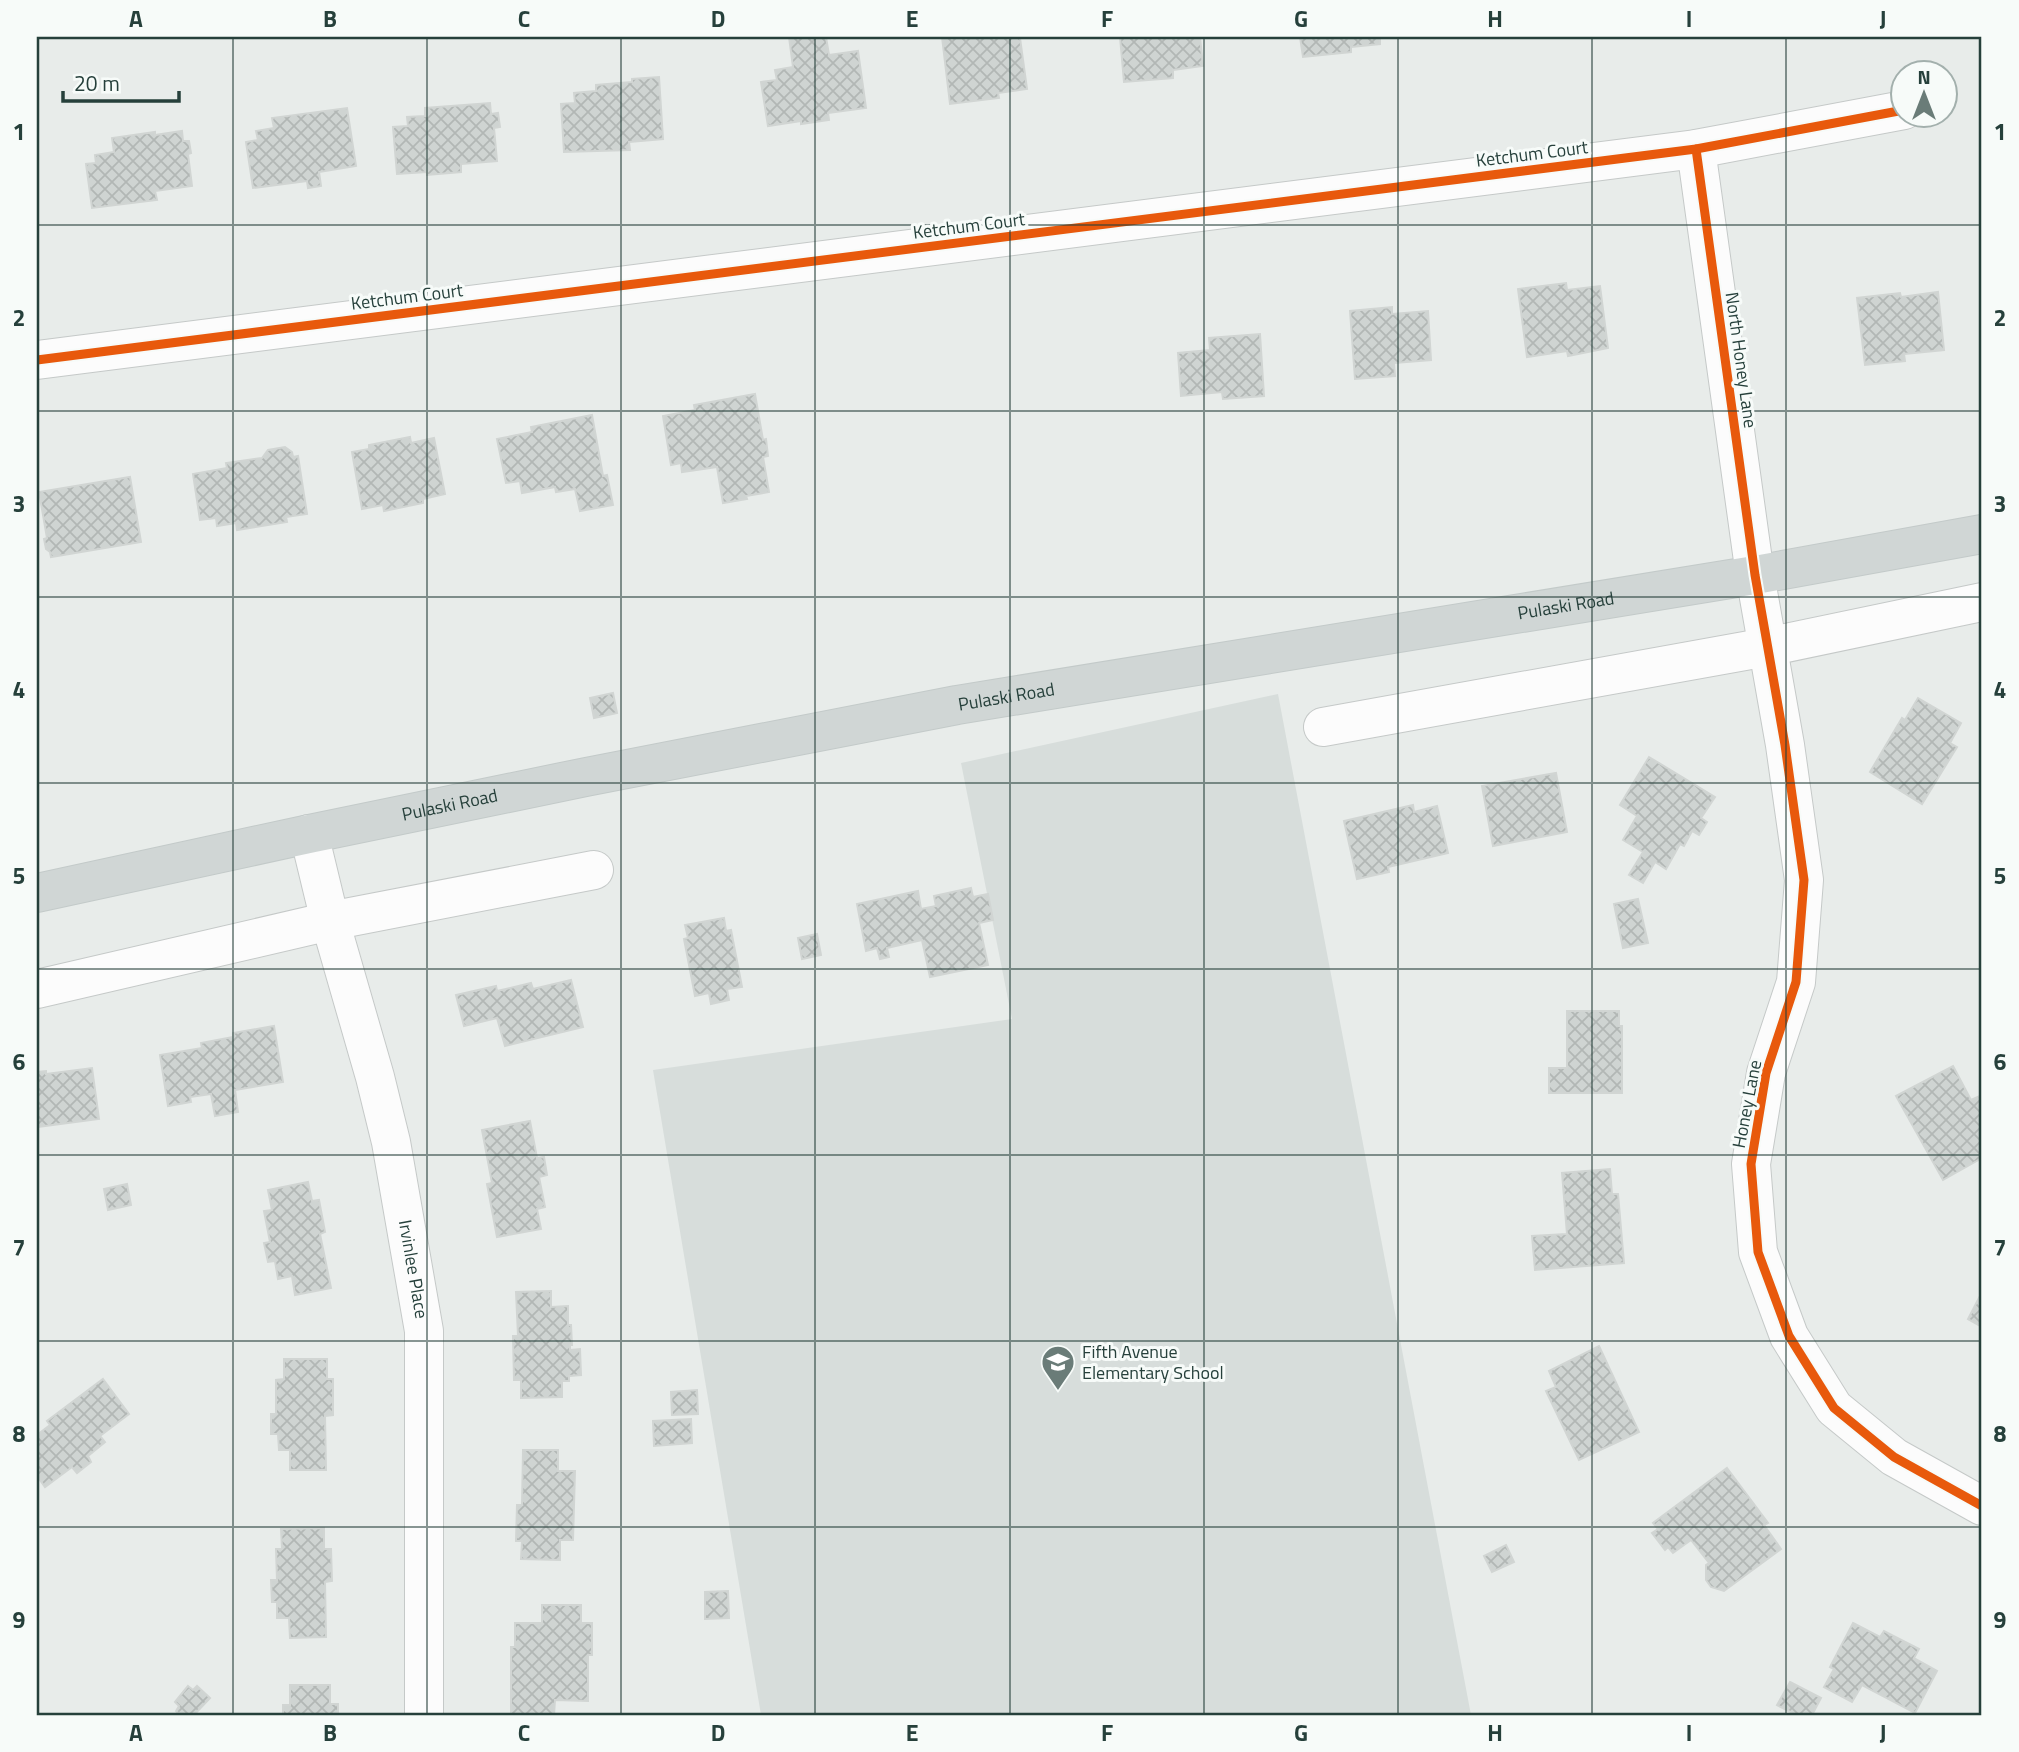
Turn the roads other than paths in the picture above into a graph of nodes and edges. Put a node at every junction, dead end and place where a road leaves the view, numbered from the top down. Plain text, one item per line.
1 (1890, 112) edge
2 (1696, 149) junction
3 (37, 360) edge
4 (1982, 534) edge
5 (1755, 575) junction
6 (1982, 602) edge
7 (1767, 647) junction
8 (1323, 727) dead end
9 (309, 834) junction
10 (594, 870) dead end
11 (37, 893) edge
12 (330, 921) junction
13 (37, 989) edge
14 (1982, 1506) edge
15 (424, 1715) edge

1 - 2 street, Ketchum Court
2 - 3 street, Ketchum Court
2 - 5 street, North Honey Lane
4 - 5 main road, Pulaski Road
5 - 7 street, Honey Lane
5 - 9 main road, Pulaski Road
6 - 7 street
7 - 8 street
7 - 14 street, Honey Lane
9 - 11 main road, Pulaski Road
9 - 12 street, Irvinlee Place
10 - 12 street
12 - 13 street
12 - 15 street, Irvinlee Place

